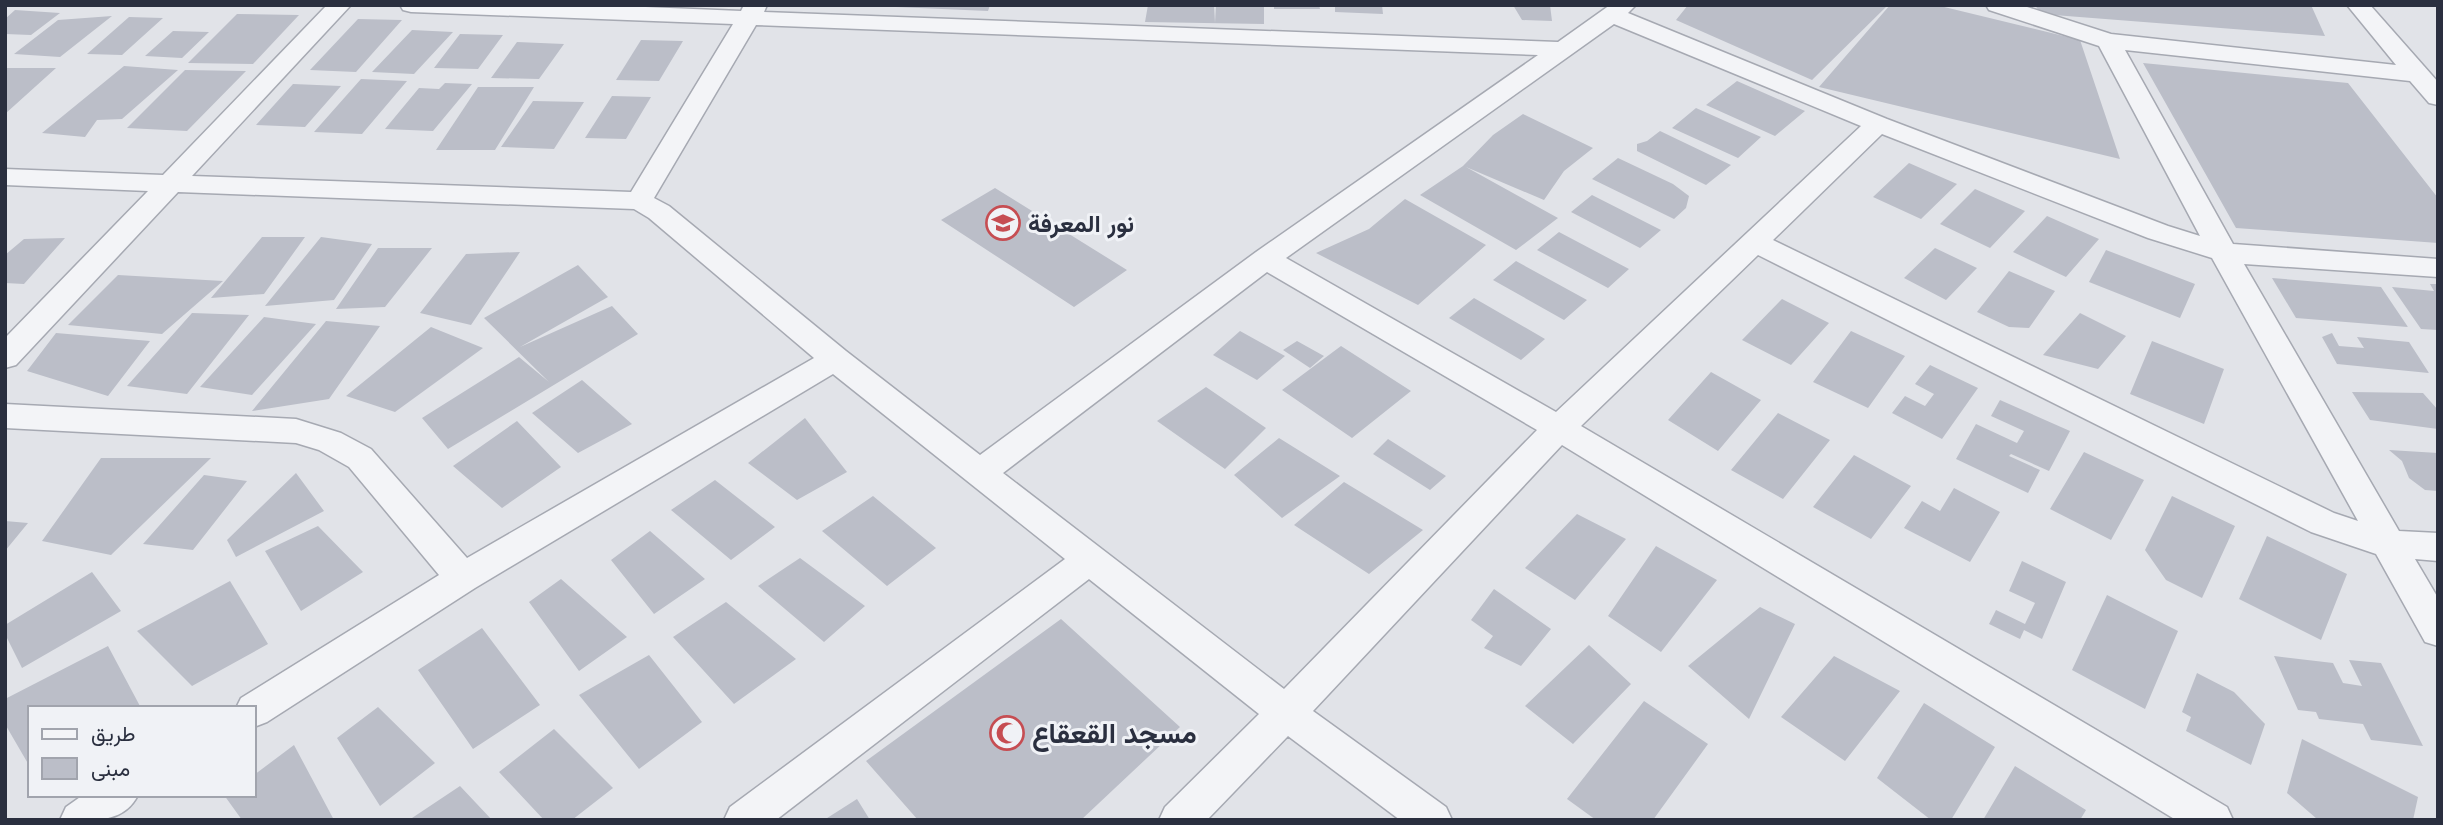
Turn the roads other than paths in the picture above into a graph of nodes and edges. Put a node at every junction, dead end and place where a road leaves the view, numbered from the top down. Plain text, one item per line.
1 (340, 5) edge
2 (411, 5) edge
3 (1997, 5) edge
4 (2358, 5) edge
5 (1619, 10) edge
6 (752, 13) edge
7 (2108, 41) junction
8 (1566, 49) junction
9 (2417, 74) junction
10 (2438, 98) edge
11 (1878, 124) junction
12 (5, 177) edge
13 (171, 184) junction
14 (639, 201) junction
15 (1755, 242) junction
16 (2223, 252) junction
17 (1266, 259) junction
18 (2438, 268) edge
19 (5, 357) edge
20 (835, 359) junction
21 (5, 416) edge
22 (1559, 428) junction
23 (980, 473) junction
24 (2388, 544) junction
25 (2438, 547) edge
26 (1091, 558) junction
27 (463, 578) junction
28 (2438, 631) edge
29 (256, 709) edge
30 (1286, 713) junction
31 (115, 797) edge
32 (79, 820) edge
33 (744, 820) edge
34 (1179, 820) edge
35 (1432, 820) edge
36 (2213, 820) edge

1 - 13 street
2 - 6 street
3 - 7 street
4 - 9 street
5 - 8 street
5 - 11 street
6 - 8 street
6 - 14 street
7 - 9 street
7 - 16 street
8 - 17 street
9 - 10 street
11 - 15 street
11 - 16 street
12 - 13 street
13 - 14 street
13 - 19 street
14 - 20 street
15 - 22 street
15 - 24 street
16 - 18 street
16 - 24 street
17 - 22 street
17 - 23 street
20 - 23 street
20 - 27 street
21 - 27 street
22 - 30 street
22 - 36 street
23 - 26 street
24 - 25 street
24 - 28 street
26 - 30 street
26 - 33 street
27 - 29 street
30 - 34 street
30 - 35 street
31 - 32 street

